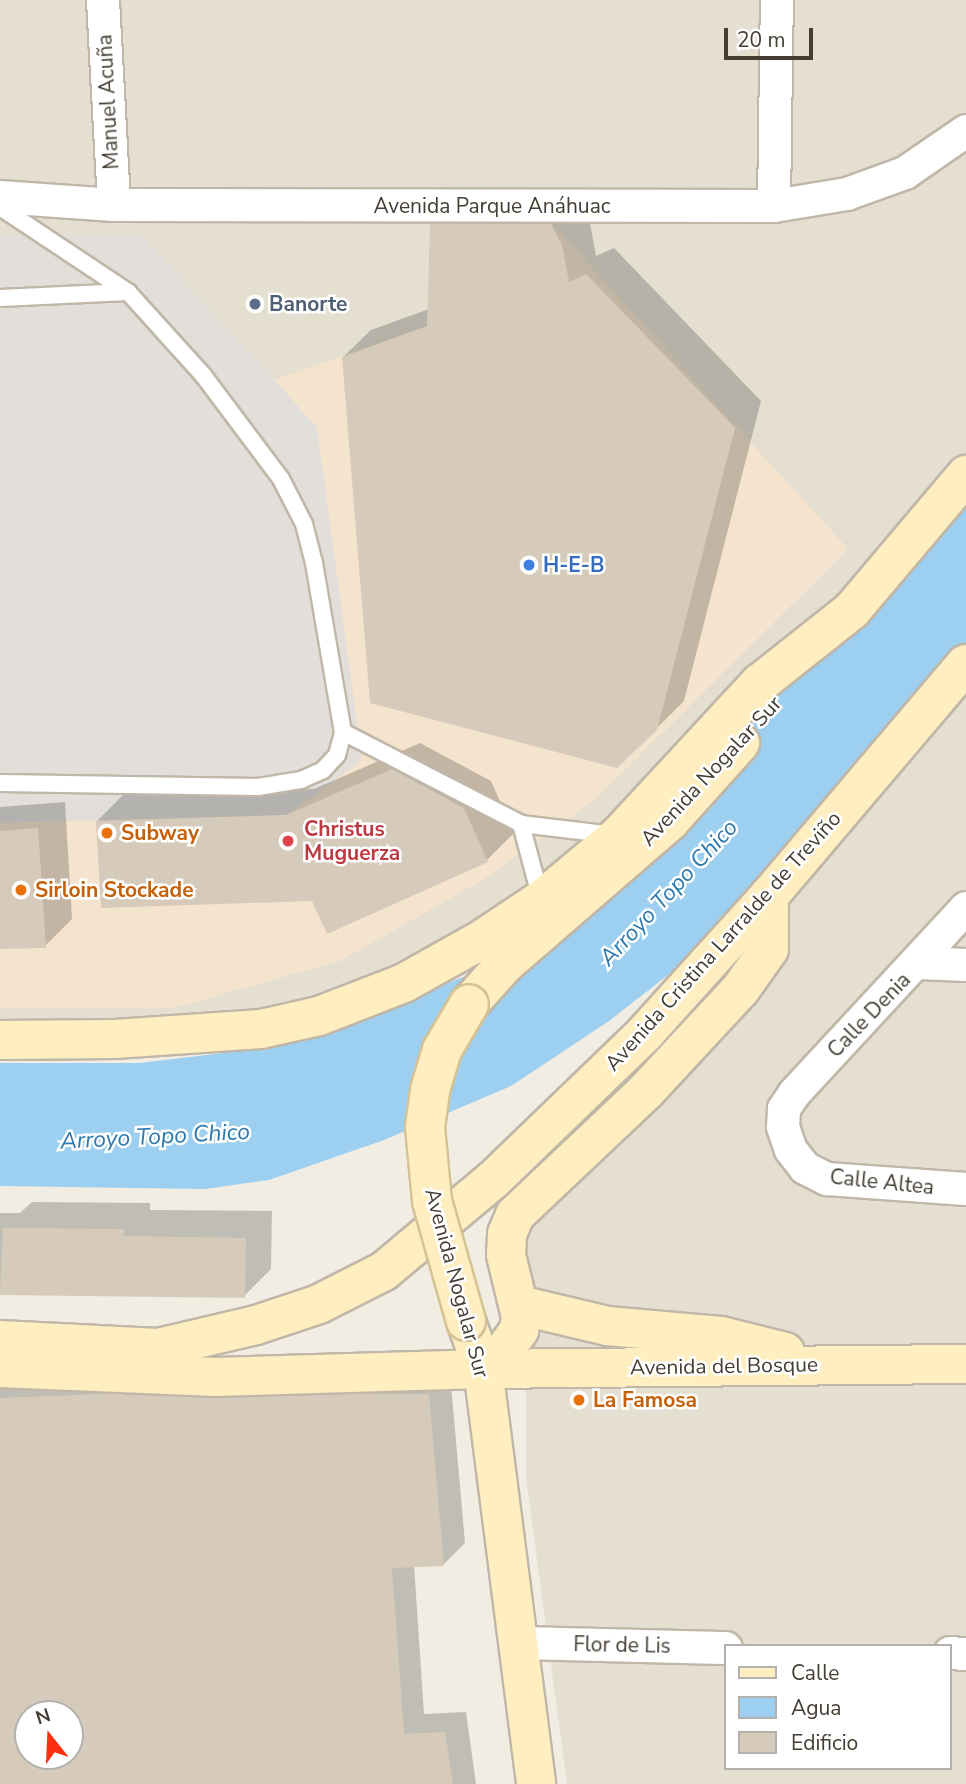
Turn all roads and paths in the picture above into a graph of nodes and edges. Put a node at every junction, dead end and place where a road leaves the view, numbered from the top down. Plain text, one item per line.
1 (103, 0) edge
2 (776, 0) edge
3 (966, 131) edge
4 (0, 197) edge
5 (114, 205) junction
6 (774, 205) junction
7 (0, 207) edge
8 (128, 292) junction
9 (0, 298) edge
10 (966, 475) edge
11 (852, 610) junction
12 (966, 664) edge
13 (343, 732) junction
14 (0, 783) edge
15 (520, 824) junction
16 (619, 835) junction
17 (769, 896) junction
18 (541, 900) junction
19 (966, 908) edge
20 (919, 963) junction
21 (966, 965) edge
22 (0, 1040) edge
23 (783, 1127) joint
24 (966, 1189) edge
25 (519, 1305) junction
26 (0, 1340) edge
27 (966, 1364) edge
28 (842, 1365) junction
29 (0, 1368) edge
30 (483, 1369) junction
31 (518, 1643) junction
32 (724, 1648) edge
33 (537, 1784) edge

1 - 5 street, Manuel Acuña
2 - 6 street
3 - 6 street, Avenida Parque Anáhuac
4 - 5 street, Avenida Parque Anáhuac
5 - 6 street, Avenida Parque Anáhuac
7 - 8 lane
8 - 9 lane
8 - 13 lane
10 - 11 main road
11 - 16 main road
11 - 30 main road, Avenida Nogalar Sur, bridge
12 - 17 main road, Avenida Cristina Larralde de Treviño
13 - 14 lane
13 - 15 lane
15 - 16 lane
15 - 18 lane
16 - 18 main road
17 - 25 main road
17 - 26 main road, Avenida Cristina Larralde de Treviño
18 - 22 main road
19 - 20 street, Calle Denia
20 - 21 street
20 - 23 street, Calle Denia
23 - 24 street, Calle Altea
25 - 28 main road
25 - 30 main road
27 - 28 main road, Avenida del Bosque
28 - 30 main road, Avenida del Bosque
29 - 30 main road, Avenida del Bosque
30 - 31 main road, Avenida Nogalar Sur
31 - 32 street, Flor de Lis
31 - 33 main road, Avenida Nogalar Sur

